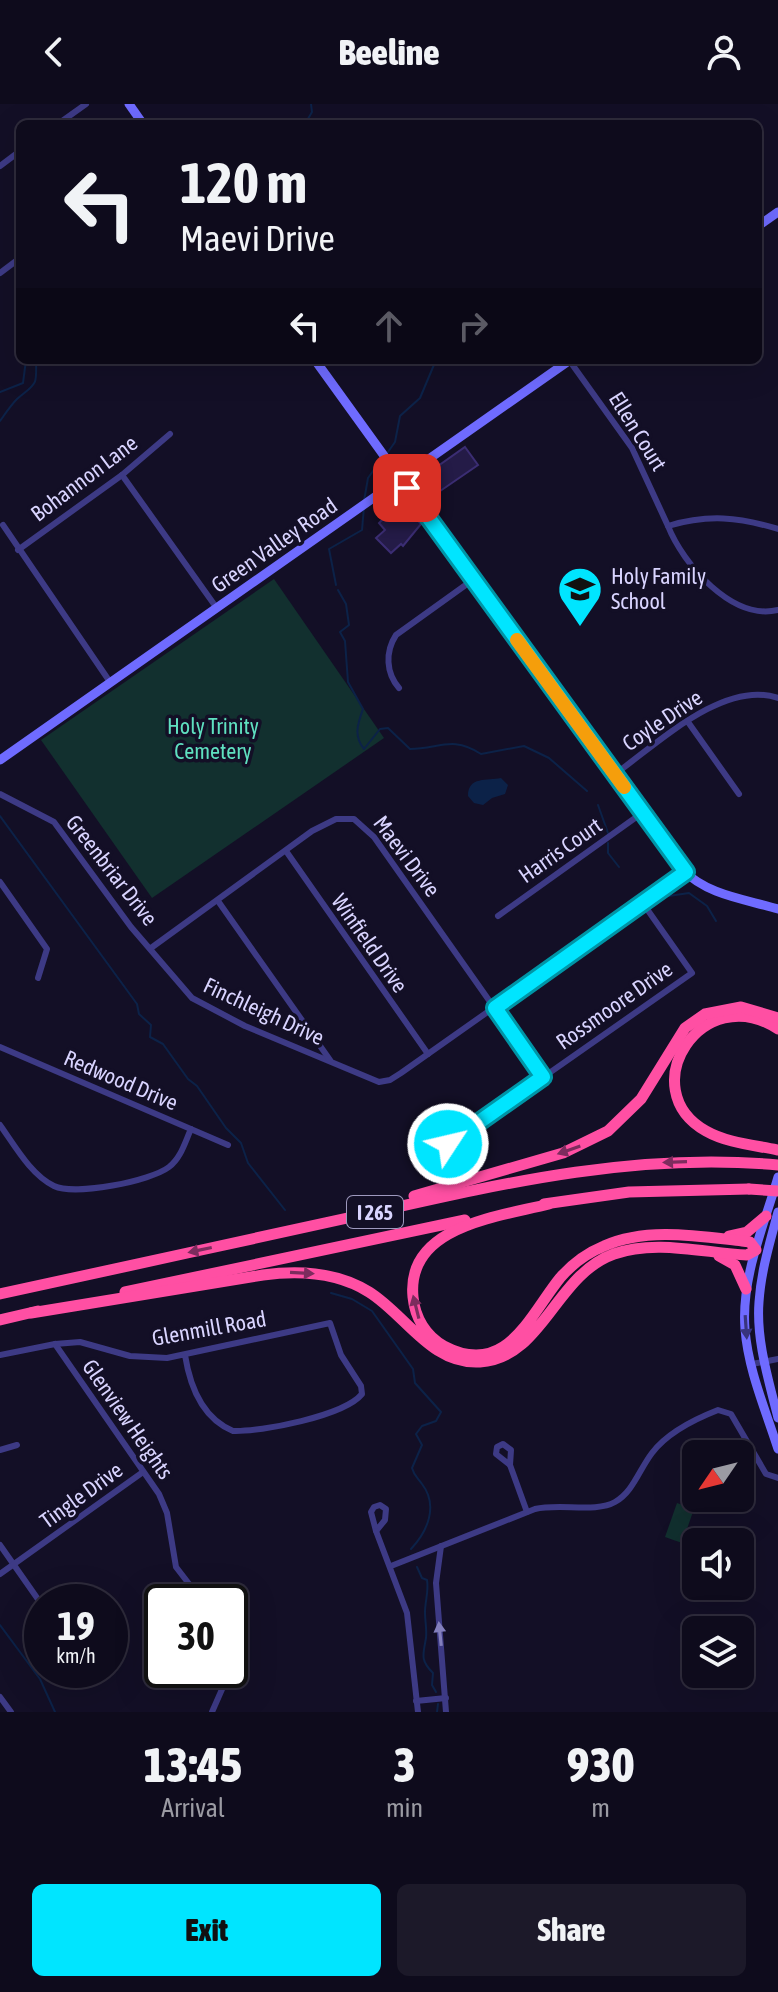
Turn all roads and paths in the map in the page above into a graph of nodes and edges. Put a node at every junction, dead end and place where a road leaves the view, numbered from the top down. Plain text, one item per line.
1 (86, 104) edge
2 (64, 120) edge
3 (318, 364) edge
4 (564, 364) edge
5 (573, 364) edge
6 (170, 434) dead end
7 (122, 475) junction
8 (397, 475) junction
9 (3, 525) dead end
10 (668, 526) junction
11 (778, 529) edge
12 (18, 550) junction
13 (474, 579) junction
14 (216, 607) junction
15 (778, 610) edge
16 (110, 682) junction
17 (399, 688) dead end
18 (778, 698) edge
19 (688, 722) junction
20 (0, 760) edge
21 (615, 774) junction
22 (0, 794) edge
23 (739, 794) dead end
24 (642, 813) junction
25 (286, 851) junction
26 (686, 872) junction
27 (0, 882) edge
28 (218, 901) junction
29 (642, 902) junction
30 (778, 909) edge
31 (498, 916) dead end
32 (151, 948) junction
33 (38, 978) dead end
34 (495, 1008) junction
35 (778, 1023) edge
36 (0, 1047) edge
37 (428, 1054) junction
38 (332, 1063) junction
39 (543, 1077) junction
40 (0, 1125) edge
41 (191, 1129) junction
42 (448, 1144) dead end
43 (228, 1145) dead end
44 (778, 1150) edge
45 (778, 1165) edge
46 (778, 1177) edge
47 (778, 1191) edge
48 (549, 1204) junction
49 (772, 1214) edge
50 (308, 1226) junction
51 (718, 1239) junction
52 (767, 1248) edge
53 (702, 1253) junction
54 (746, 1289) junction
55 (0, 1294) edge
56 (31, 1313) junction
57 (0, 1320) edge
58 (55, 1344) junction
59 (0, 1355) edge
60 (185, 1355) junction
61 (778, 1359) edge
62 (765, 1361) junction
63 (752, 1364) junction
64 (778, 1418) edge
65 (17, 1445) dead end
66 (778, 1449) edge
67 (0, 1450) edge
68 (510, 1465) dead end
69 (143, 1472) junction
70 (778, 1478) edge
71 (527, 1512) junction
72 (376, 1531) dead end
73 (0, 1545) edge
74 (441, 1546) junction
75 (13, 1564) junction
76 (391, 1566) junction
77 (0, 1574) edge
78 (27, 1584) edge
79 (188, 1584) edge
80 (223, 1688) edge
81 (0, 1697) edge
82 (446, 1698) junction
83 (416, 1701) junction
84 (11, 1712) edge
85 (212, 1712) edge
86 (418, 1712) edge
87 (446, 1712) edge

1 - 2 street
3 - 8 street
4 - 8 street, Green Valley Road
5 - 10 street, Ellen Court
6 - 7 street, Bohannon Lane
7 - 12 street, Bohannon Lane
7 - 14 street
8 - 13 street
8 - 14 street, Green Valley Road
9 - 12 street
10 - 11 street
10 - 15 street, Ellen Court
12 - 16 street
13 - 17 street
13 - 21 street
14 - 16 street, Green Valley Road
16 - 20 street, Green Valley Road
18 - 19 street, Coyle Drive
19 - 21 street, Coyle Drive
19 - 23 street
21 - 24 street
22 - 32 street, Greenbriar Drive
24 - 26 street
24 - 31 street, Harris Court
25 - 28 street, Maevi Drive
25 - 34 street, Maevi Drive
25 - 37 street, Winfield Drive
26 - 29 street
26 - 30 street
27 - 33 street
28 - 32 street, Maevi Drive
28 - 38 street
29 - 34 street
29 - 39 street, Rossmoore Drive
32 - 38 street, Finchleigh Drive
34 - 37 street
34 - 39 street, Maevi Drive
35 - 44 highway
35 -> 50 highway
36 - 41 street, Redwood Drive
37 - 38 street, Finchleigh Drive
39 - 42 street, Rossmoore Drive
40 - 41 street
41 - 43 street, Redwood Drive
45 -> 50 highway, I 265
46 - 49 street
47 - 48 highway, I 265, bridge
51 -> 48 highway
48 - 56 highway, I 265
49 - 51 highway
49 - 52 street
50 -> 55 highway, I 265
51 - 52 highway
52 - 53 highway
52 - 54 street
52 - 62 street
53 - 54 highway
56 -> 53 highway
54 -> 63 street
56 - 57 highway, I 265
58 - 59 street, Glenmill Road
58 - 60 street, Glenmill Road
58 - 69 street, Glenview Heights
60 - 60 street, Glenmill Road
61 - 62 street
62 - 63 street
62 - 64 street
63 - 66 street
65 - 67 street
68 - 71 street
69 - 75 street, Tingle Drive
69 - 79 street, Glenview Heights
70 - 71 street
71 - 74 street
72 - 76 street
73 - 75 street
74 - 76 street
82 -> 74 street
75 - 77 street, Tingle Drive
75 - 78 street
76 - 83 street
80 - 85 street
81 - 84 street
82 - 83 street
82 - 87 street
83 - 86 street

